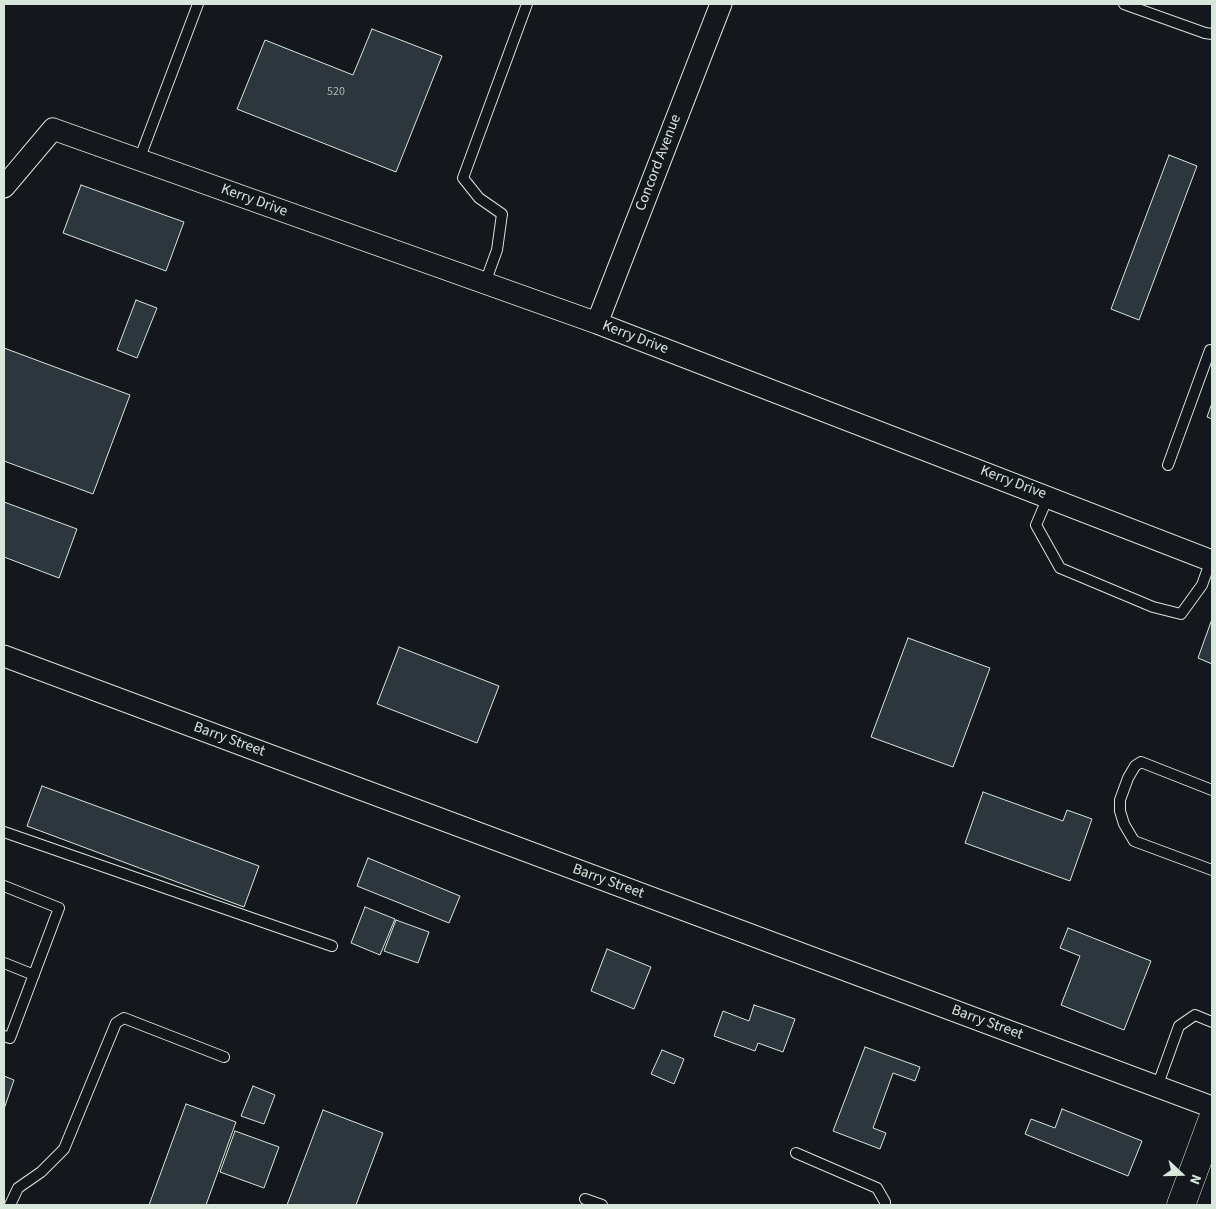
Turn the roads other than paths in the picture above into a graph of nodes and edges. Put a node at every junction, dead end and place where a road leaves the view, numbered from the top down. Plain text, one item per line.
1 (198, 4) edge
2 (527, 4) edge
3 (721, 4) edge
4 (1124, 4) edge
5 (1212, 34) edge
6 (139, 160) junction
7 (4, 187) edge
8 (485, 283) junction
9 (597, 323) junction
10 (1210, 350) dead end
11 (1168, 466) dead end
12 (1048, 497) junction
13 (1212, 560) edge
14 (4, 656) edge
15 (1212, 790) edge
16 (4, 832) edge
17 (1212, 870) edge
18 (4, 886) edge
19 (332, 946) dead end
20 (4, 963) edge
21 (34, 975) junction
22 (1212, 1022) edge
23 (4, 1036) edge
24 (224, 1057) dead end
25 (1157, 1087) junction
26 (1212, 1107) edge
27 (1212, 1121) edge
28 (796, 1153) dead end
29 (585, 1199) dead end
30 (10, 1205) edge
31 (602, 1205) edge
32 (885, 1205) edge
33 (1181, 1205) edge

1 - 6 lane
2 - 8 lane
3 - 9 street, Concord Avenue
4 - 5 lane
6 - 7 street, Kerry Drive
6 - 8 street, Kerry Drive
8 - 9 street, Kerry Drive
9 - 12 street, Kerry Drive
10 - 11 lane
12 - 13 street, Kerry Drive
12 - 13 lane
14 - 25 street, Barry Street
15 - 17 lane
16 - 19 lane
18 - 21 lane
20 - 21 lane
21 - 23 lane
22 - 25 lane
24 - 30 lane
25 - 26 street, Barry Street
27 - 33 highway
28 - 32 lane
29 - 31 lane

